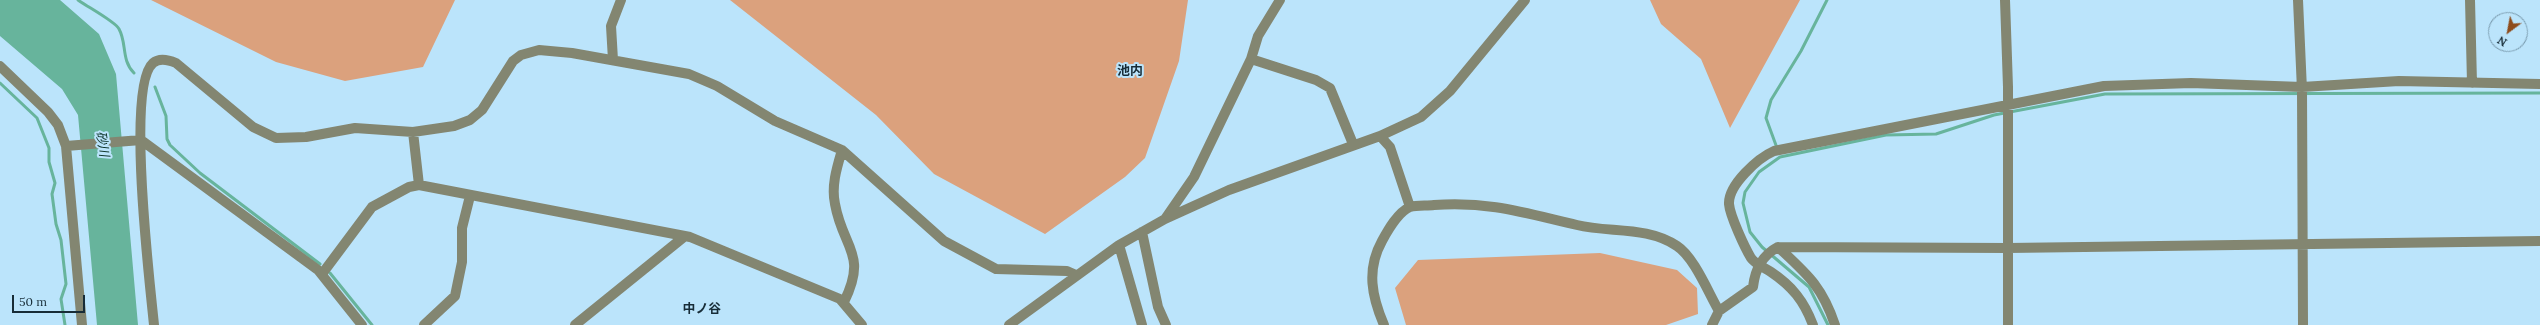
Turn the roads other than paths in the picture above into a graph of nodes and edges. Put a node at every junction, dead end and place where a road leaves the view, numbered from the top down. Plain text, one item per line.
1 (621, 0) edge
2 (1280, 0) edge
3 (1525, 0) edge
4 (2005, 0) edge
5 (2298, 0) edge
6 (2470, 0) edge
7 (1252, 59) junction
8 (612, 60) junction
9 (0, 66) edge
10 (2472, 83) junction
11 (2540, 84) edge
12 (2302, 92) junction
13 (2008, 110) junction
14 (413, 132) junction
15 (1380, 136) junction
16 (138, 141) junction
17 (1353, 144) junction
18 (69, 146) junction
19 (842, 150) junction
20 (419, 186) junction
21 (470, 196) junction
22 (1410, 207) junction
23 (1165, 219) junction
24 (1142, 232) junction
25 (685, 236) junction
26 (2540, 241) edge
27 (1119, 245) junction
28 (2302, 245) junction
29 (1775, 248) junction
30 (2008, 248) junction
31 (1762, 261) junction
32 (322, 274) junction
33 (1076, 275) junction
34 (844, 302) junction
35 (1719, 311) junction
36 (82, 325) edge
37 (154, 325) edge
38 (362, 325) edge
39 (424, 325) edge
40 (575, 325) edge
41 (862, 325) edge
42 (1009, 325) edge
43 (1142, 325) edge
44 (1166, 325) edge
45 (1383, 325) edge
46 (1712, 325) edge
47 (1813, 325) edge
48 (1835, 325) edge
49 (2008, 325) edge
50 (2303, 325) edge

1 - 8 street
2 - 7 street
3 - 15 street
4 - 13 street
5 - 12 street
6 - 10 street
7 - 17 street
7 - 23 street
8 - 14 street
8 - 19 street
9 - 18 street
10 - 11 street
10 - 12 street
12 - 13 street
12 - 28 street
13 - 30 street
13 - 31 street
14 - 16 street
14 - 20 street
15 - 17 street
15 - 22 street
16 - 18 street
16 - 32 street
16 - 37 street
17 - 23 street
18 - 36 street
19 - 33 street
19 - 34 street
20 - 21 street
20 - 32 street
21 - 25 street
21 - 39 street
22 - 35 street
22 - 45 street
23 - 24 street
24 - 27 street
24 - 44 street
25 - 34 street
25 - 40 street
26 - 28 street
27 - 33 street
27 - 43 street
28 - 30 street
28 - 50 street
29 - 30 street
29 - 31 street
29 - 48 street
30 - 49 street
31 - 35 street
31 - 47 street
32 - 38 street
33 - 42 street
34 - 41 street
35 - 46 street

